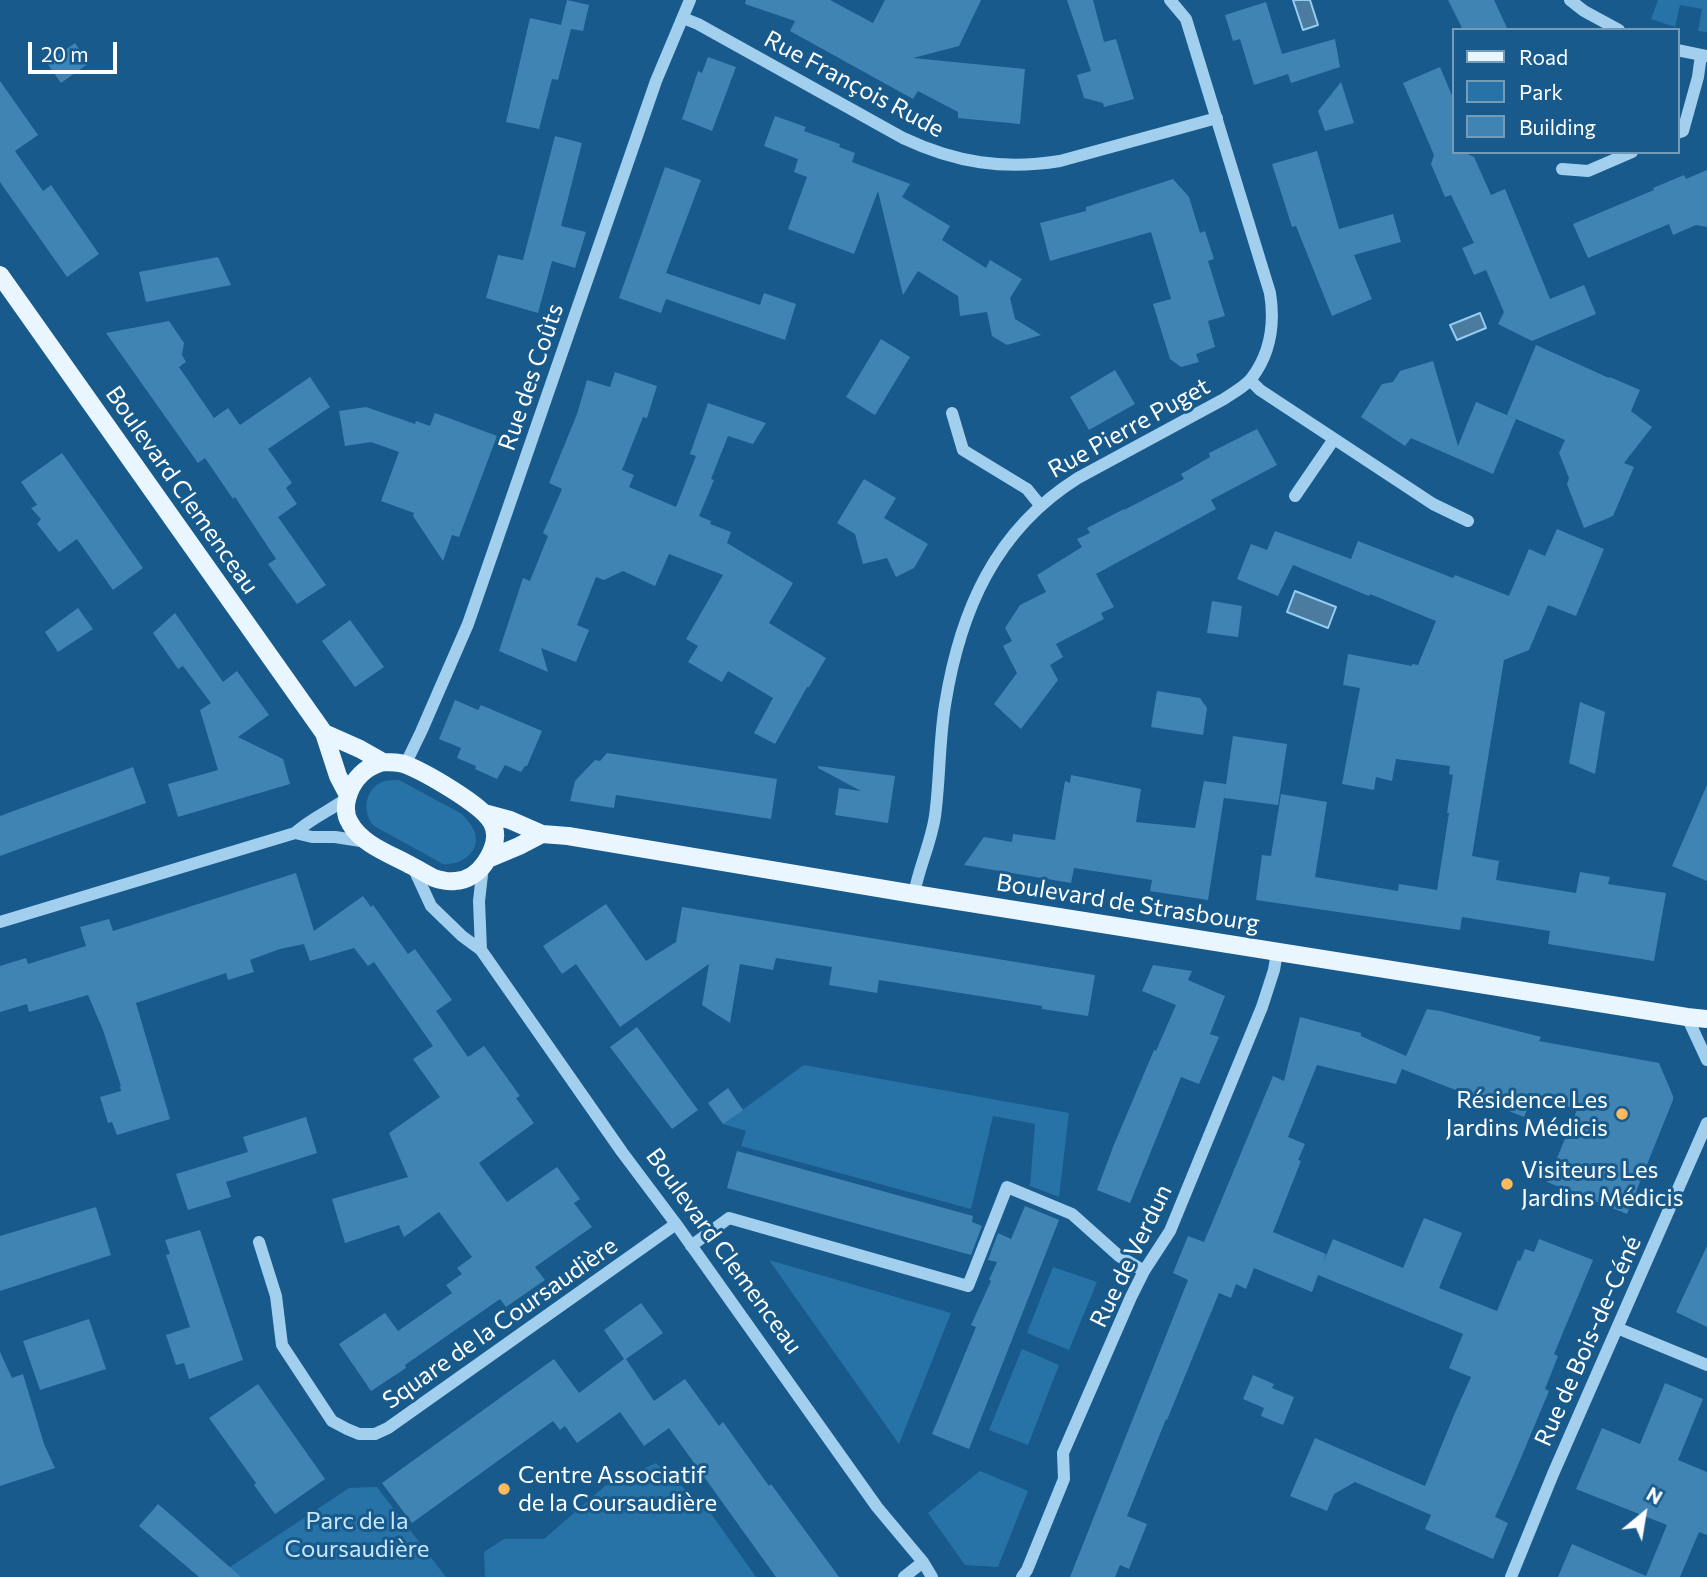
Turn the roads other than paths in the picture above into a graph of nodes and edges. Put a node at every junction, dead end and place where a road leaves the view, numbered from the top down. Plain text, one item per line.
1 (690, 0) edge
2 (1170, 0) edge
3 (1570, 0) edge
4 (683, 18) junction
5 (1615, 28) edge
6 (1679, 50) edge
7 (1704, 55) edge
8 (1217, 118) junction
9 (1679, 132) edge
10 (1627, 154) edge
11 (1562, 169) dead end
12 (0, 275) edge
13 (1250, 380) junction
14 (951, 413) dead end
15 (1334, 439) junction
16 (1295, 496) dead end
17 (1040, 505) junction
18 (1468, 521) dead end
19 (324, 733) junction
20 (383, 762) junction
21 (405, 765) junction
22 (347, 797) junction
23 (484, 813) junction
24 (295, 833) junction
25 (542, 834) junction
26 (368, 842) junction
27 (485, 862) junction
28 (413, 866) junction
29 (914, 894) junction
30 (0, 922) edge
31 (481, 950) junction
32 (1277, 952) junction
33 (1687, 1017) junction
34 (1707, 1019) edge
35 (1707, 1060) edge
36 (1707, 1123) edge
37 (676, 1224) junction
38 (259, 1242) dead end
39 (691, 1246) junction
40 (1144, 1271) junction
41 (1617, 1328) junction
42 (1707, 1365) edge
43 (923, 1562) junction
44 (904, 1577) edge
45 (932, 1577) edge
46 (1022, 1577) edge
47 (1511, 1577) edge

1 - 4 street, Rue des Coûts
2 - 8 street, Rue Pierre Puget
3 - 5 street
4 - 8 street, Rue François Rude
4 - 21 street, Rue des Coûts
6 - 7 street
7 - 9 street
8 - 13 street, Rue Pierre Puget
10 - 11 street
12 - 19 main road, Boulevard Clemenceau
13 - 15 street
13 - 17 street, Rue Pierre Puget
14 - 17 street
15 - 16 street
15 - 18 street
17 - 29 street, Rue Pierre Puget
19 - 20 main road
19 - 22 main road, Boulevard Clemenceau
20 - 21 main road
20 - 22 main road
21 - 23 main road
22 - 24 street
22 - 26 main road
23 - 25 main road, Boulevard de Strasbourg
23 - 27 main road
24 - 26 street
24 - 30 street
25 - 27 main road
25 - 29 main road, Boulevard de Strasbourg
26 - 28 main road
27 - 28 main road
27 - 31 street
28 - 31 street, Boulevard Clemenceau
29 - 32 main road, Boulevard de Strasbourg
31 - 37 street, Boulevard Clemenceau
32 - 33 main road, Boulevard de Strasbourg
32 - 40 street, Rue de Verdun
33 - 34 main road, Boulevard de Strasbourg
33 - 35 street
36 - 41 street, Rue de Bois-de-Céné
37 - 38 street, Square de la Coursaudière
37 - 39 street, Boulevard Clemenceau
39 - 40 street
39 - 43 street, Boulevard Clemenceau
40 - 46 street, Rue de Verdun
41 - 42 street
41 - 47 street, Rue de Bois-de-Céné
43 - 44 street
43 - 45 street, Boulevard Clemenceau

